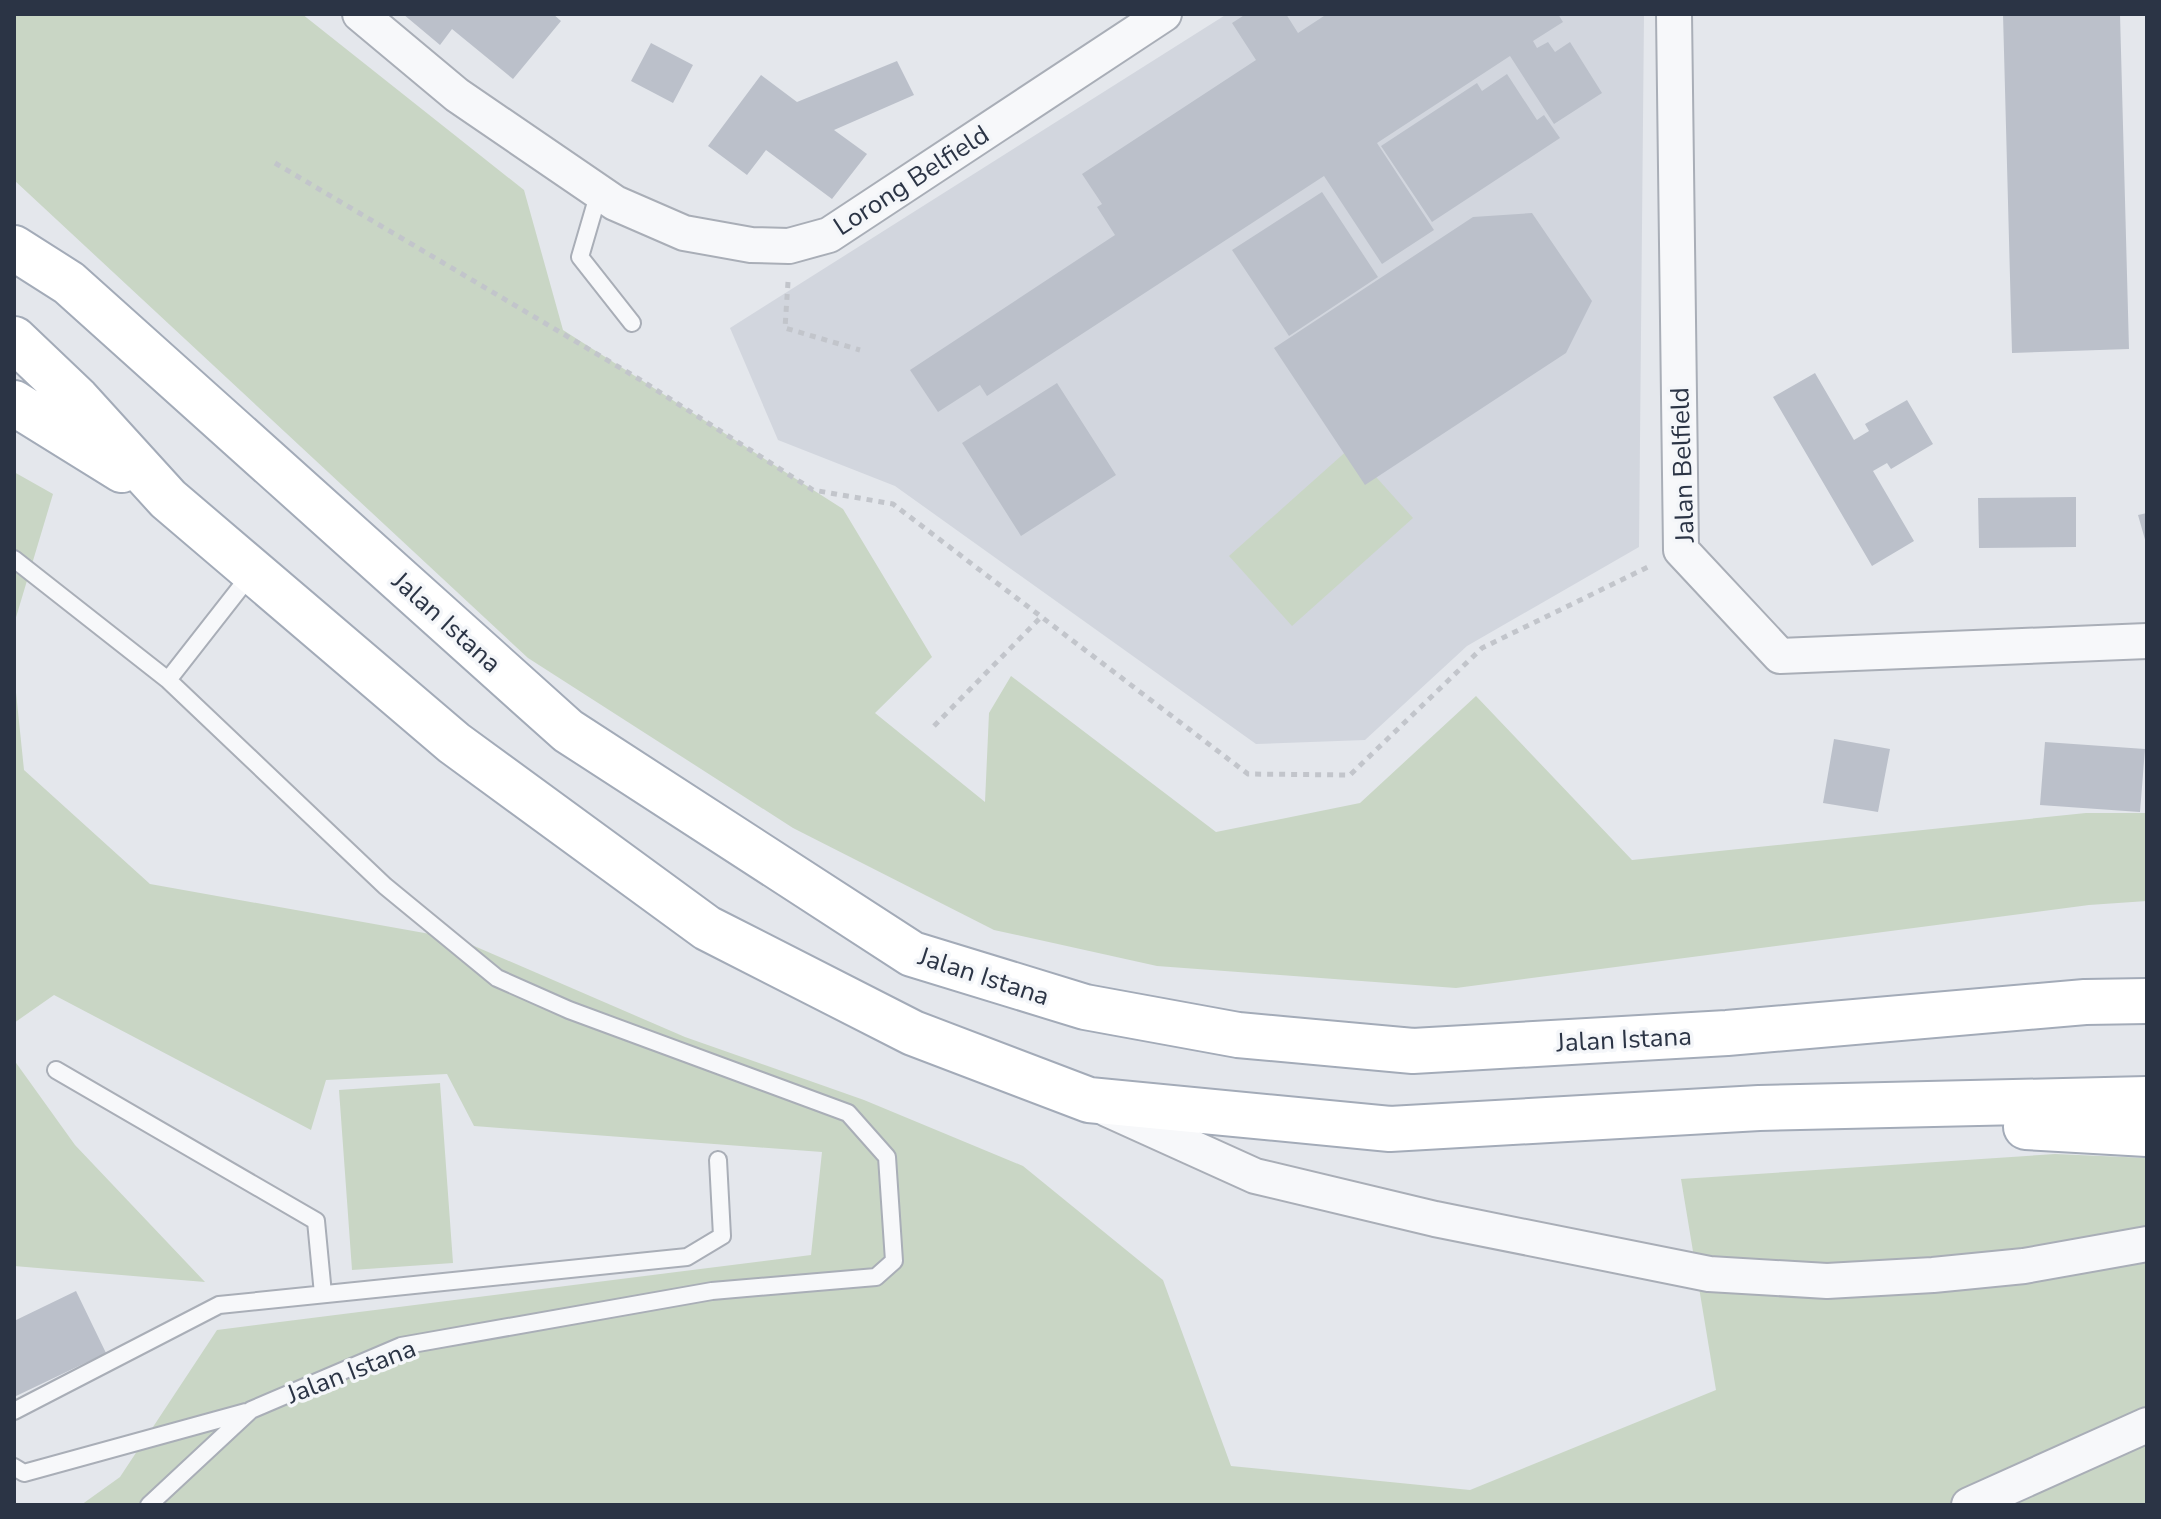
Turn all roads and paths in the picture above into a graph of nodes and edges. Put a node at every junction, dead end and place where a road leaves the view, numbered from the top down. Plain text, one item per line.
1 (360, 14) edge
2 (1164, 14) edge
3 (1674, 14) edge
4 (275, 163) dead end
5 (599, 192) junction
6 (14, 230) edge
7 (14, 248) edge
8 (788, 282) dead end
9 (69, 283) junction
10 (632, 323) dead end
11 (14, 339) edge
12 (860, 350) dead end
13 (14, 403) edge
14 (168, 499) junction
15 (1681, 550) junction
16 (14, 559) edge
17 (253, 571) junction
18 (1042, 616) junction
19 (2147, 641) edge
20 (168, 680) junction
21 (934, 726) dead end
22 (2147, 974) edge
23 (2147, 1001) edge
24 (1876, 1020) junction
25 (56, 1070) dead end
26 (2147, 1099) edge
27 (1089, 1100) junction
28 (1759, 1108) junction
29 (2147, 1134) edge
30 (718, 1160) dead end
31 (2147, 1244) edge
32 (323, 1294) junction
33 (251, 1410) junction
34 (14, 1411) edge
35 (2147, 1425) edge
36 (14, 1467) edge
37 (149, 1505) edge
38 (1969, 1505) edge

1 - 5 street, Lorong Belfield
2 - 5 street, Lorong Belfield
3 - 15 street, Jalan Belfield
4 - 18 path
5 - 10 lane
6 - 9 main road
7 - 9 main road, Jalan Istana
8 - 12 path
9 - 24 main road, Jalan Istana
11 - 14 main road
13 - 14 main road
14 - 17 main road
15 - 18 path
15 - 19 street, Jalan Belfield
16 - 20 lane
17 - 20 lane
17 - 27 main road
18 - 21 path
20 - 33 lane, Jalan Istana
22 - 24 main road
23 - 24 main road, Jalan Istana
25 - 32 lane
26 - 28 main road
27 - 28 main road
27 - 31 street
28 - 29 main road
30 - 32 lane
32 - 34 lane
33 - 36 lane
33 - 37 lane, Jalan Istana
35 - 38 street

